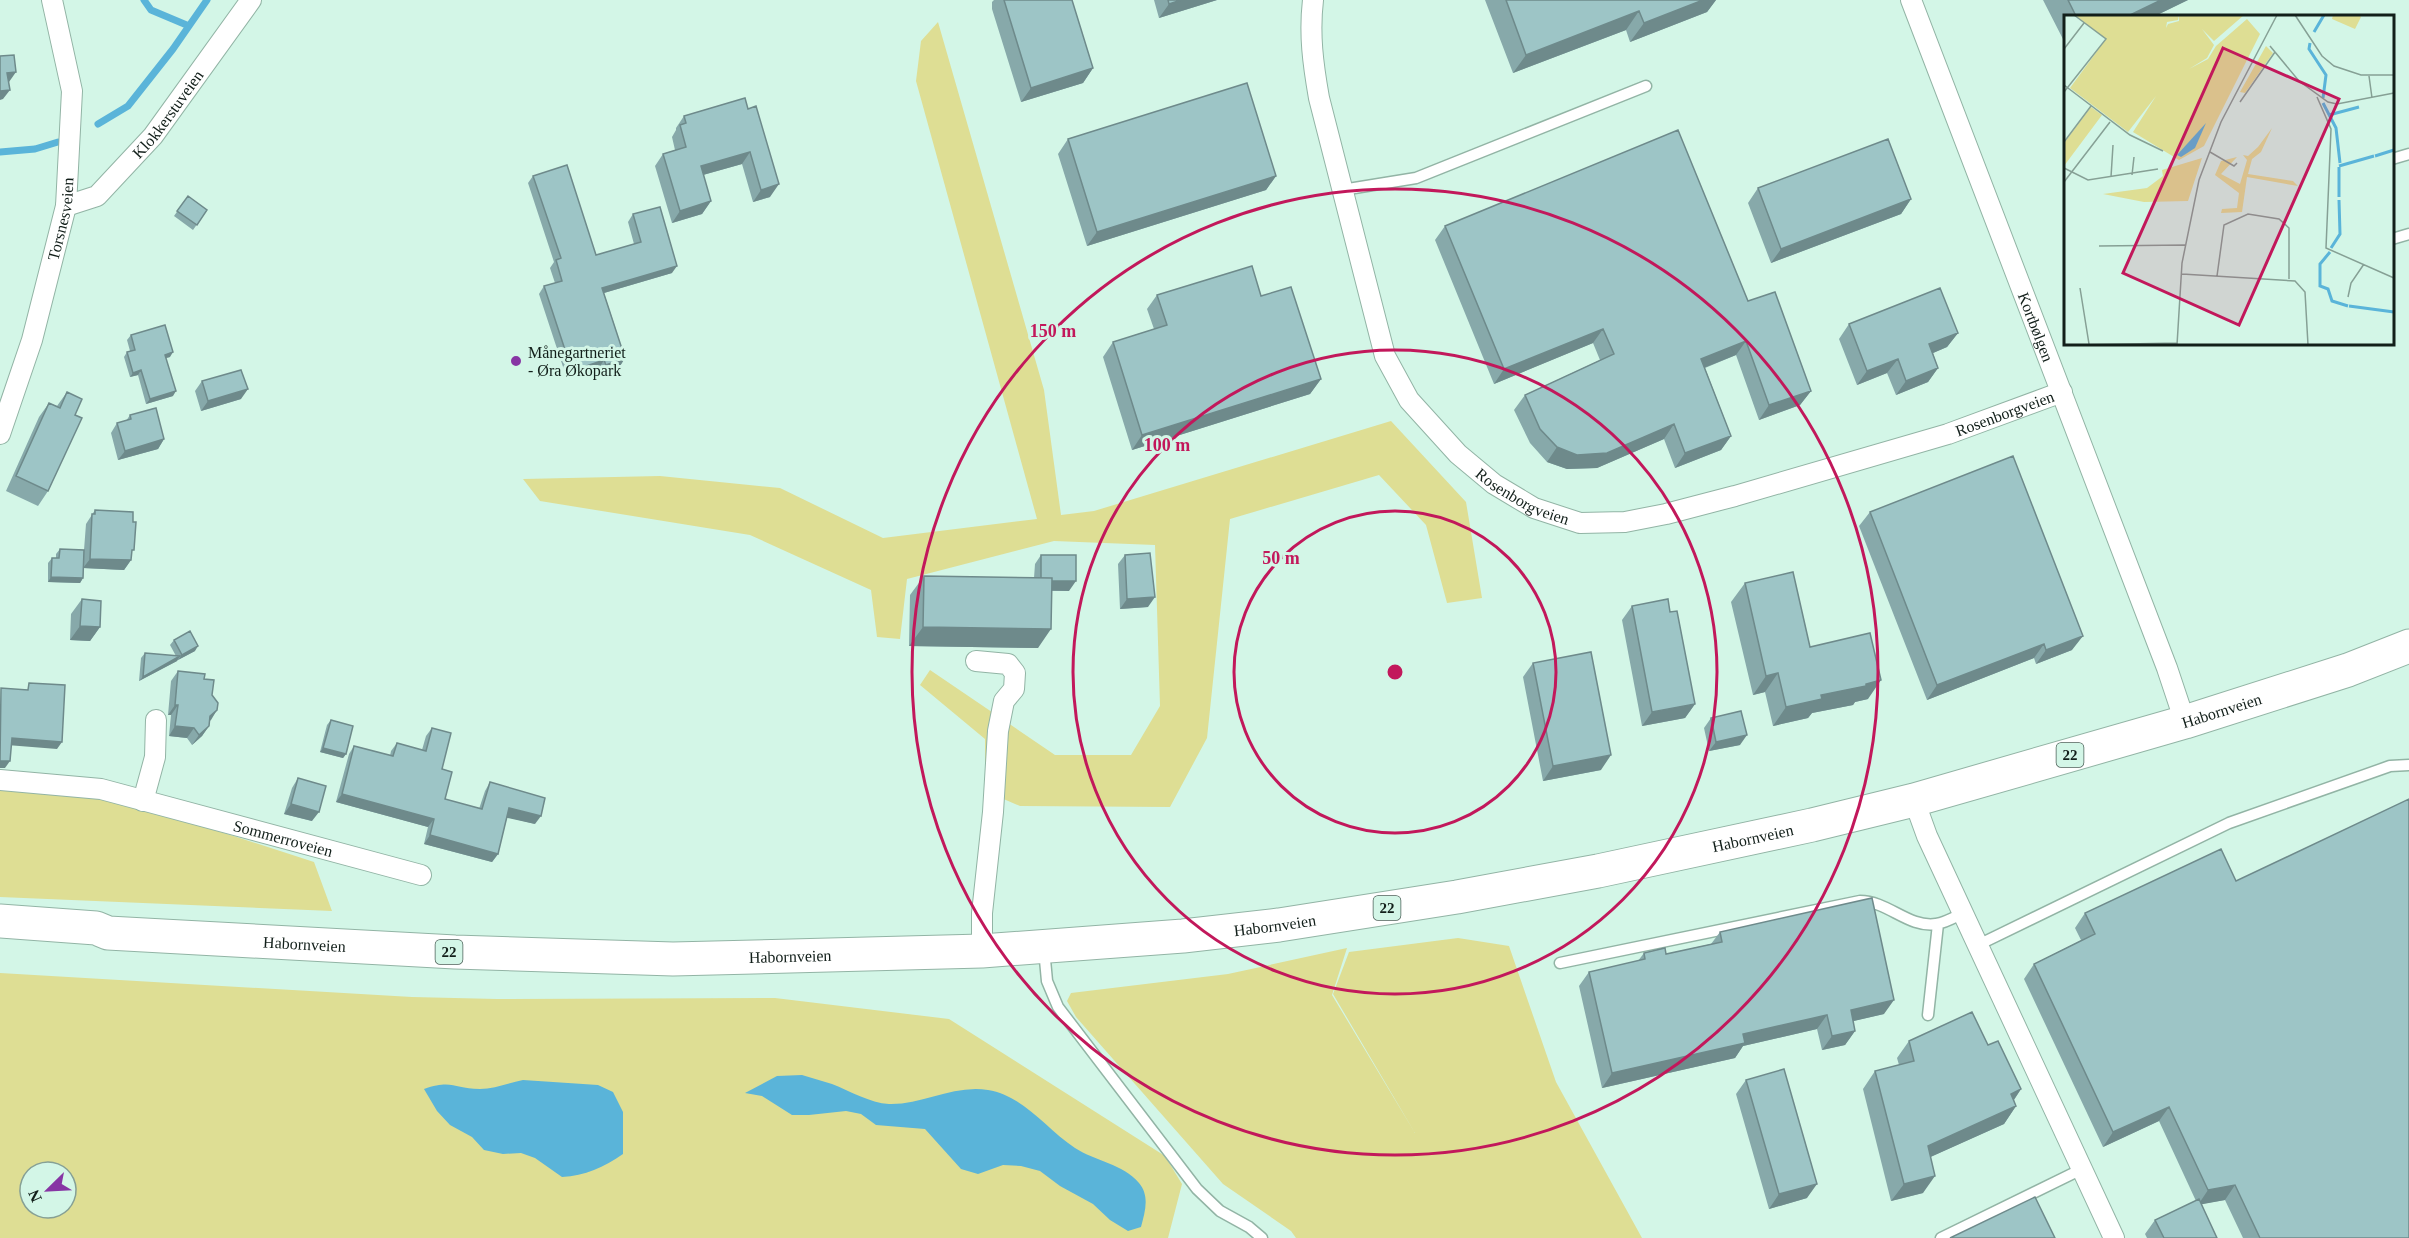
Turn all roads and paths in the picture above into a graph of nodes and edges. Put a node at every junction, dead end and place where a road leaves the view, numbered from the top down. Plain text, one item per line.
1 (52, 0) edge
2 (251, 0) edge
3 (1313, 0) edge
4 (1911, 0) edge
5 (1646, 86) dead end
6 (2409, 154) edge
7 (2394, 158) edge
8 (1342, 190) junction
9 (66, 206) junction
10 (2409, 234) edge
11 (2394, 238) edge
12 (2062, 392) junction
13 (0, 434) edge
14 (2409, 646) edge
15 (976, 661) dead end
16 (156, 720) dead end
17 (2185, 722) junction
18 (2409, 765) edge
19 (0, 780) edge
20 (1914, 800) junction
21 (143, 801) junction
22 (421, 875) dead end
23 (1963, 913) junction
24 (0, 921) edge
25 (1938, 924) junction
26 (0, 933) edge
27 (108, 933) junction
28 (1978, 945) junction
29 (1044, 947) junction
30 (982, 951) junction
31 (1560, 963) dead end
32 (1928, 1015) dead end
33 (2082, 1169) junction
34 (1262, 1238) edge
35 (1941, 1238) edge
36 (2114, 1238) edge

1 - 9 street, Torsnesveien
2 - 9 street, Klokkerstuveien
3 - 8 street, Rosenborgveien
4 - 12 street, Kortbølgen
5 - 8 lane
6 - 7 lane
8 - 12 street, Rosenborgveien
9 - 13 street, Torsnesveien
10 - 11 lane
12 - 17 street, Kortbølgen
14 - 17 highway, Habornveien / 22
15 - 30 street
16 - 21 street
17 - 20 highway, Habornveien / 22
18 - 28 lane
19 - 21 street, Sommerroveien
20 - 23 street
20 - 29 highway, Habornveien / 22
21 - 22 street, Sommerroveien
23 - 25 lane
23 - 28 street
24 - 27 highway, Habornveien / 22
25 - 31 lane
25 - 32 lane
26 - 27 highway, Habornveien / 22
27 - 30 highway, Habornveien / 22
28 - 33 street
29 - 30 highway, Habornveien / 22
29 - 34 lane
33 - 35 lane
33 - 36 street

